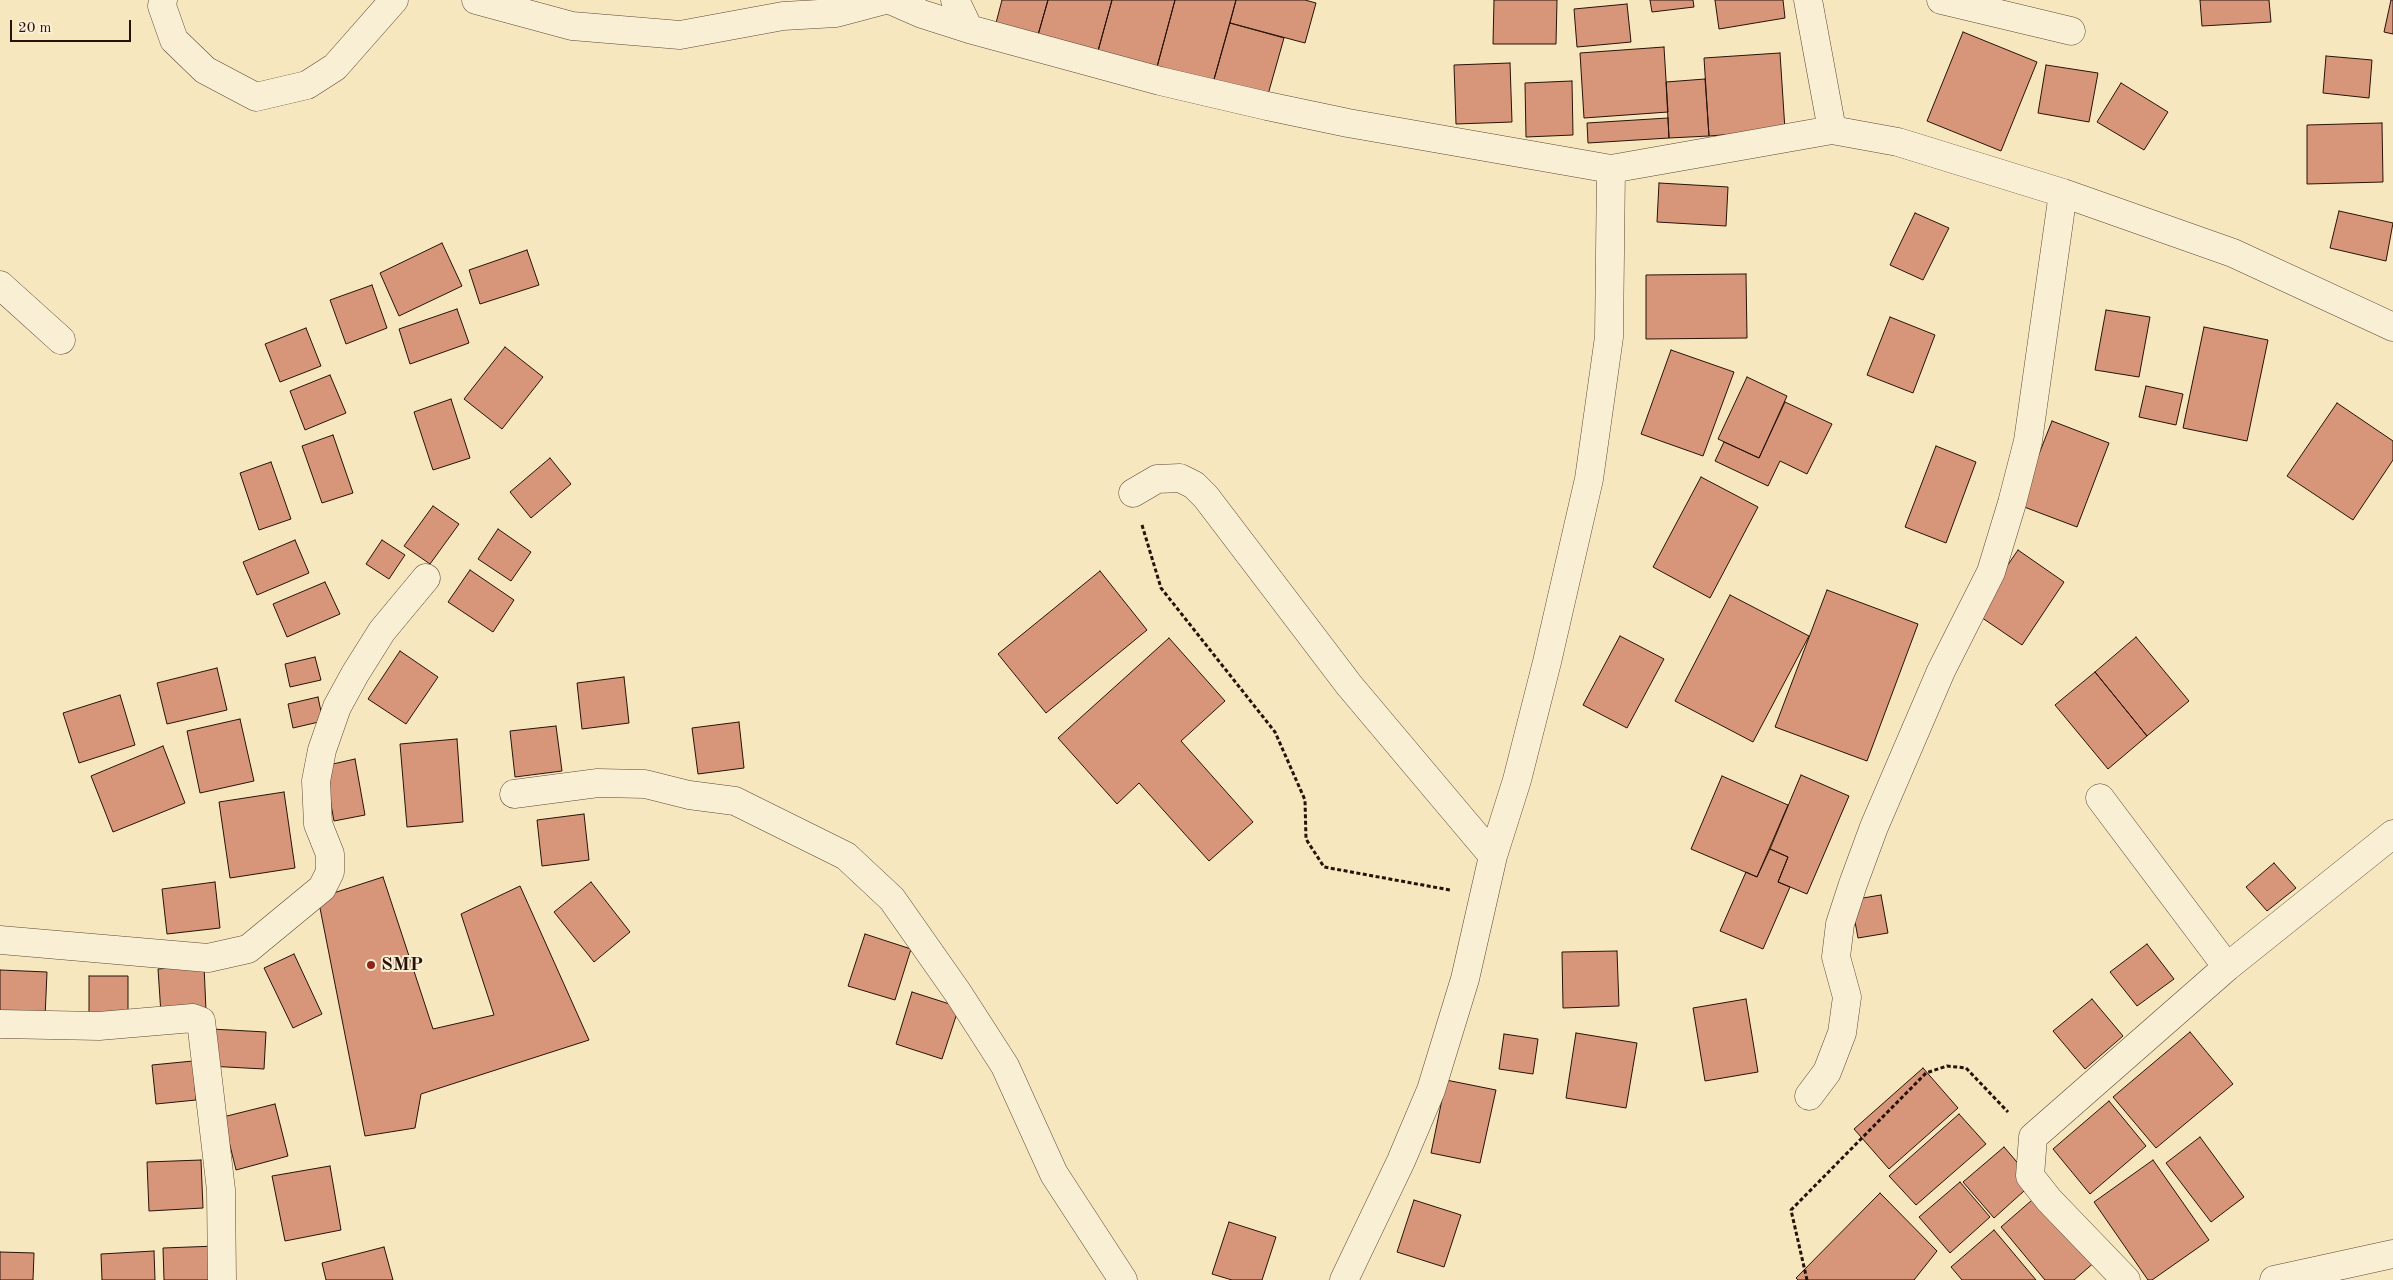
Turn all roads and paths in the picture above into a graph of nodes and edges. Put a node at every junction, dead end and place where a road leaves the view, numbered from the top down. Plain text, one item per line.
1 (163, 0) edge
2 (394, 0) edge
3 (476, 0) edge
4 (885, 0) edge
5 (890, 0) edge
6 (955, 0) edge
7 (1808, 0) edge
8 (1941, 0) edge
9 (793, 8) edge
10 (969, 28) junction
11 (2071, 30) dead end
12 (1832, 130) junction
13 (1611, 169) junction
14 (2063, 193) junction
15 (0, 284) edge
16 (2393, 327) edge
17 (61, 340) dead end
18 (1133, 493) joint
19 (426, 578) dead end
20 (514, 794) dead end
21 (2100, 798) dead end
22 (2393, 834) edge
23 (1492, 856) junction
24 (1483, 896) junction
25 (0, 940) edge
26 (2227, 967) junction
27 (0, 1024) edge
28 (1808, 1096) dead end
29 (2033, 1137) junction
30 (2393, 1254) edge
31 (2356, 1272) edge
32 (222, 1280) edge
33 (1124, 1280) edge
34 (1344, 1280) edge
35 (1807, 1280) edge
36 (2126, 1280) edge
37 (2274, 1280) edge

1 - 2 street
3 - 9 street
4 - 9 street
5 - 10 street
6 - 10 street
7 - 12 street
8 - 11 street
10 - 13 street
12 - 13 street
12 - 14 street
13 - 23 street
14 - 16 street
14 - 28 street
15 - 17 street
18 - 23 street
18 - 24 path
19 - 25 street
20 - 33 street
21 - 26 street
22 - 26 street
23 - 24 street
24 - 34 street
26 - 29 street
27 - 32 street
29 - 35 path
29 - 36 street
30 - 31 street
31 - 37 street

